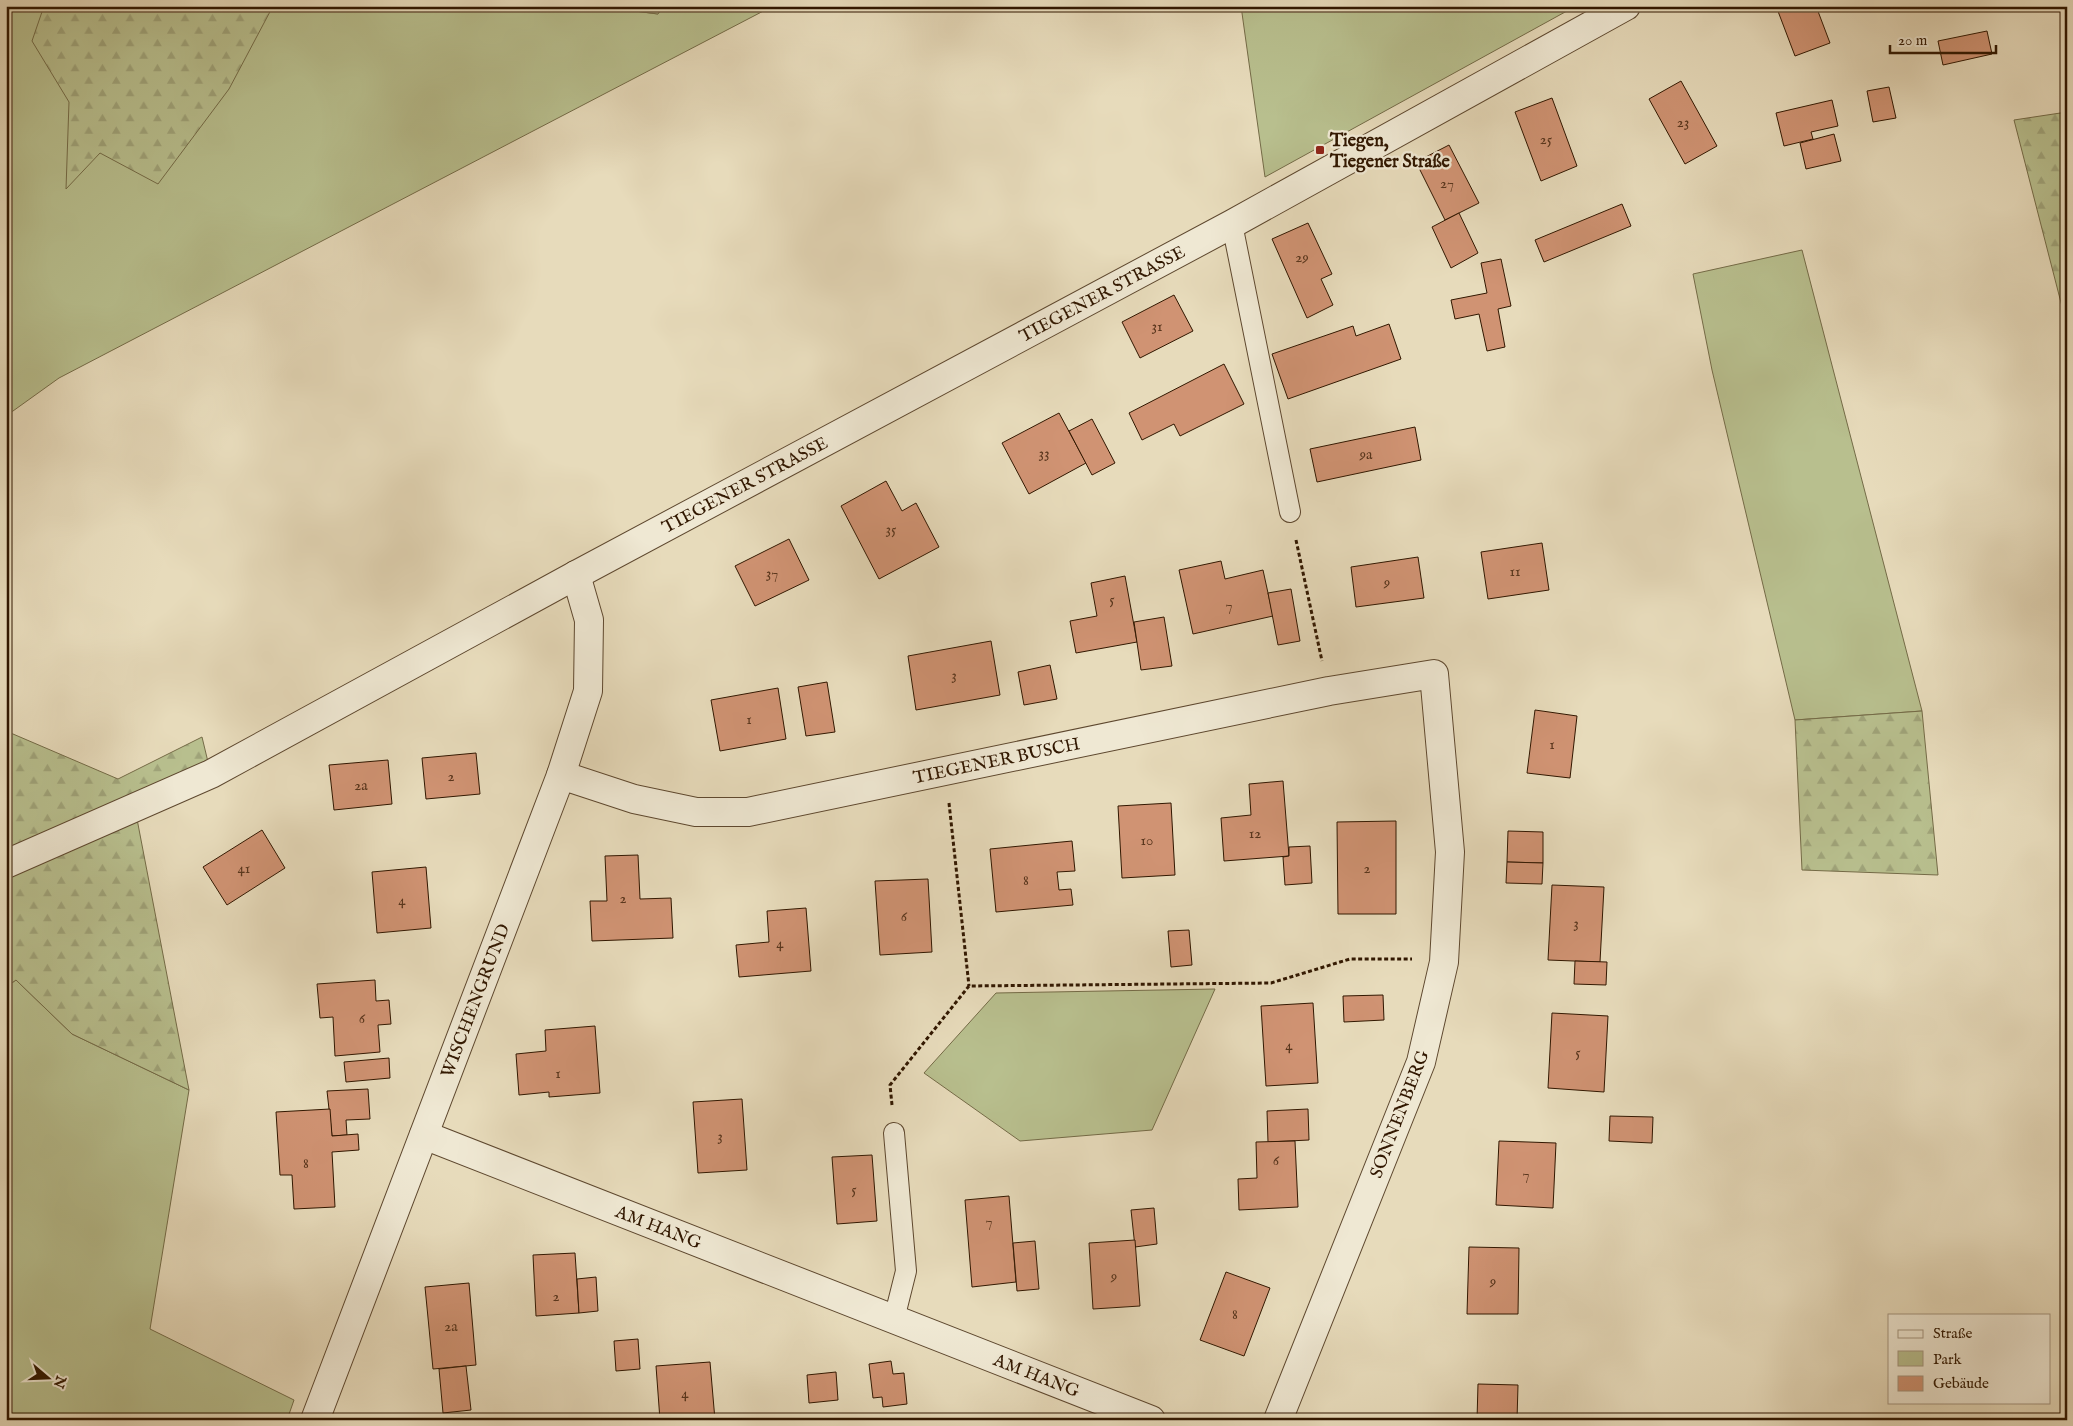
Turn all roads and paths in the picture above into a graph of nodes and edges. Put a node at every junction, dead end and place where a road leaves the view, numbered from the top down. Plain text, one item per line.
1 (1626, 6) edge
2 (1232, 224) junction
3 (1290, 512) joint
4 (576, 574) junction
5 (1434, 674) joint
6 (1329, 691) junction
7 (945, 770) junction
8 (561, 775) junction
9 (6, 864) edge
10 (1444, 962) junction
11 (969, 986) junction
12 (894, 1133) joint
13 (424, 1135) junction
14 (894, 1319) junction
15 (315, 1420) edge
16 (1150, 1420) edge
17 (1278, 1420) edge

1 - 2 street, TIEGENER STRASSE
2 - 3 lane
2 - 4 street, TIEGENER STRASSE
3 - 6 path
4 - 8 street, WISCHENGRUND
4 - 9 street, TIEGENER STRASSE
5 - 6 street, TIEGENER BUSCH
5 - 10 street, SONNENBERG
6 - 7 street, TIEGENER BUSCH
7 - 8 street, TIEGENER BUSCH
7 - 11 path
8 - 13 street, WISCHENGRUND
10 - 11 path
10 - 17 street, SONNENBERG
11 - 12 path
12 - 14 lane
13 - 14 street, AM HANG
13 - 15 street, WISCHENGRUND
14 - 16 street, AM HANG

